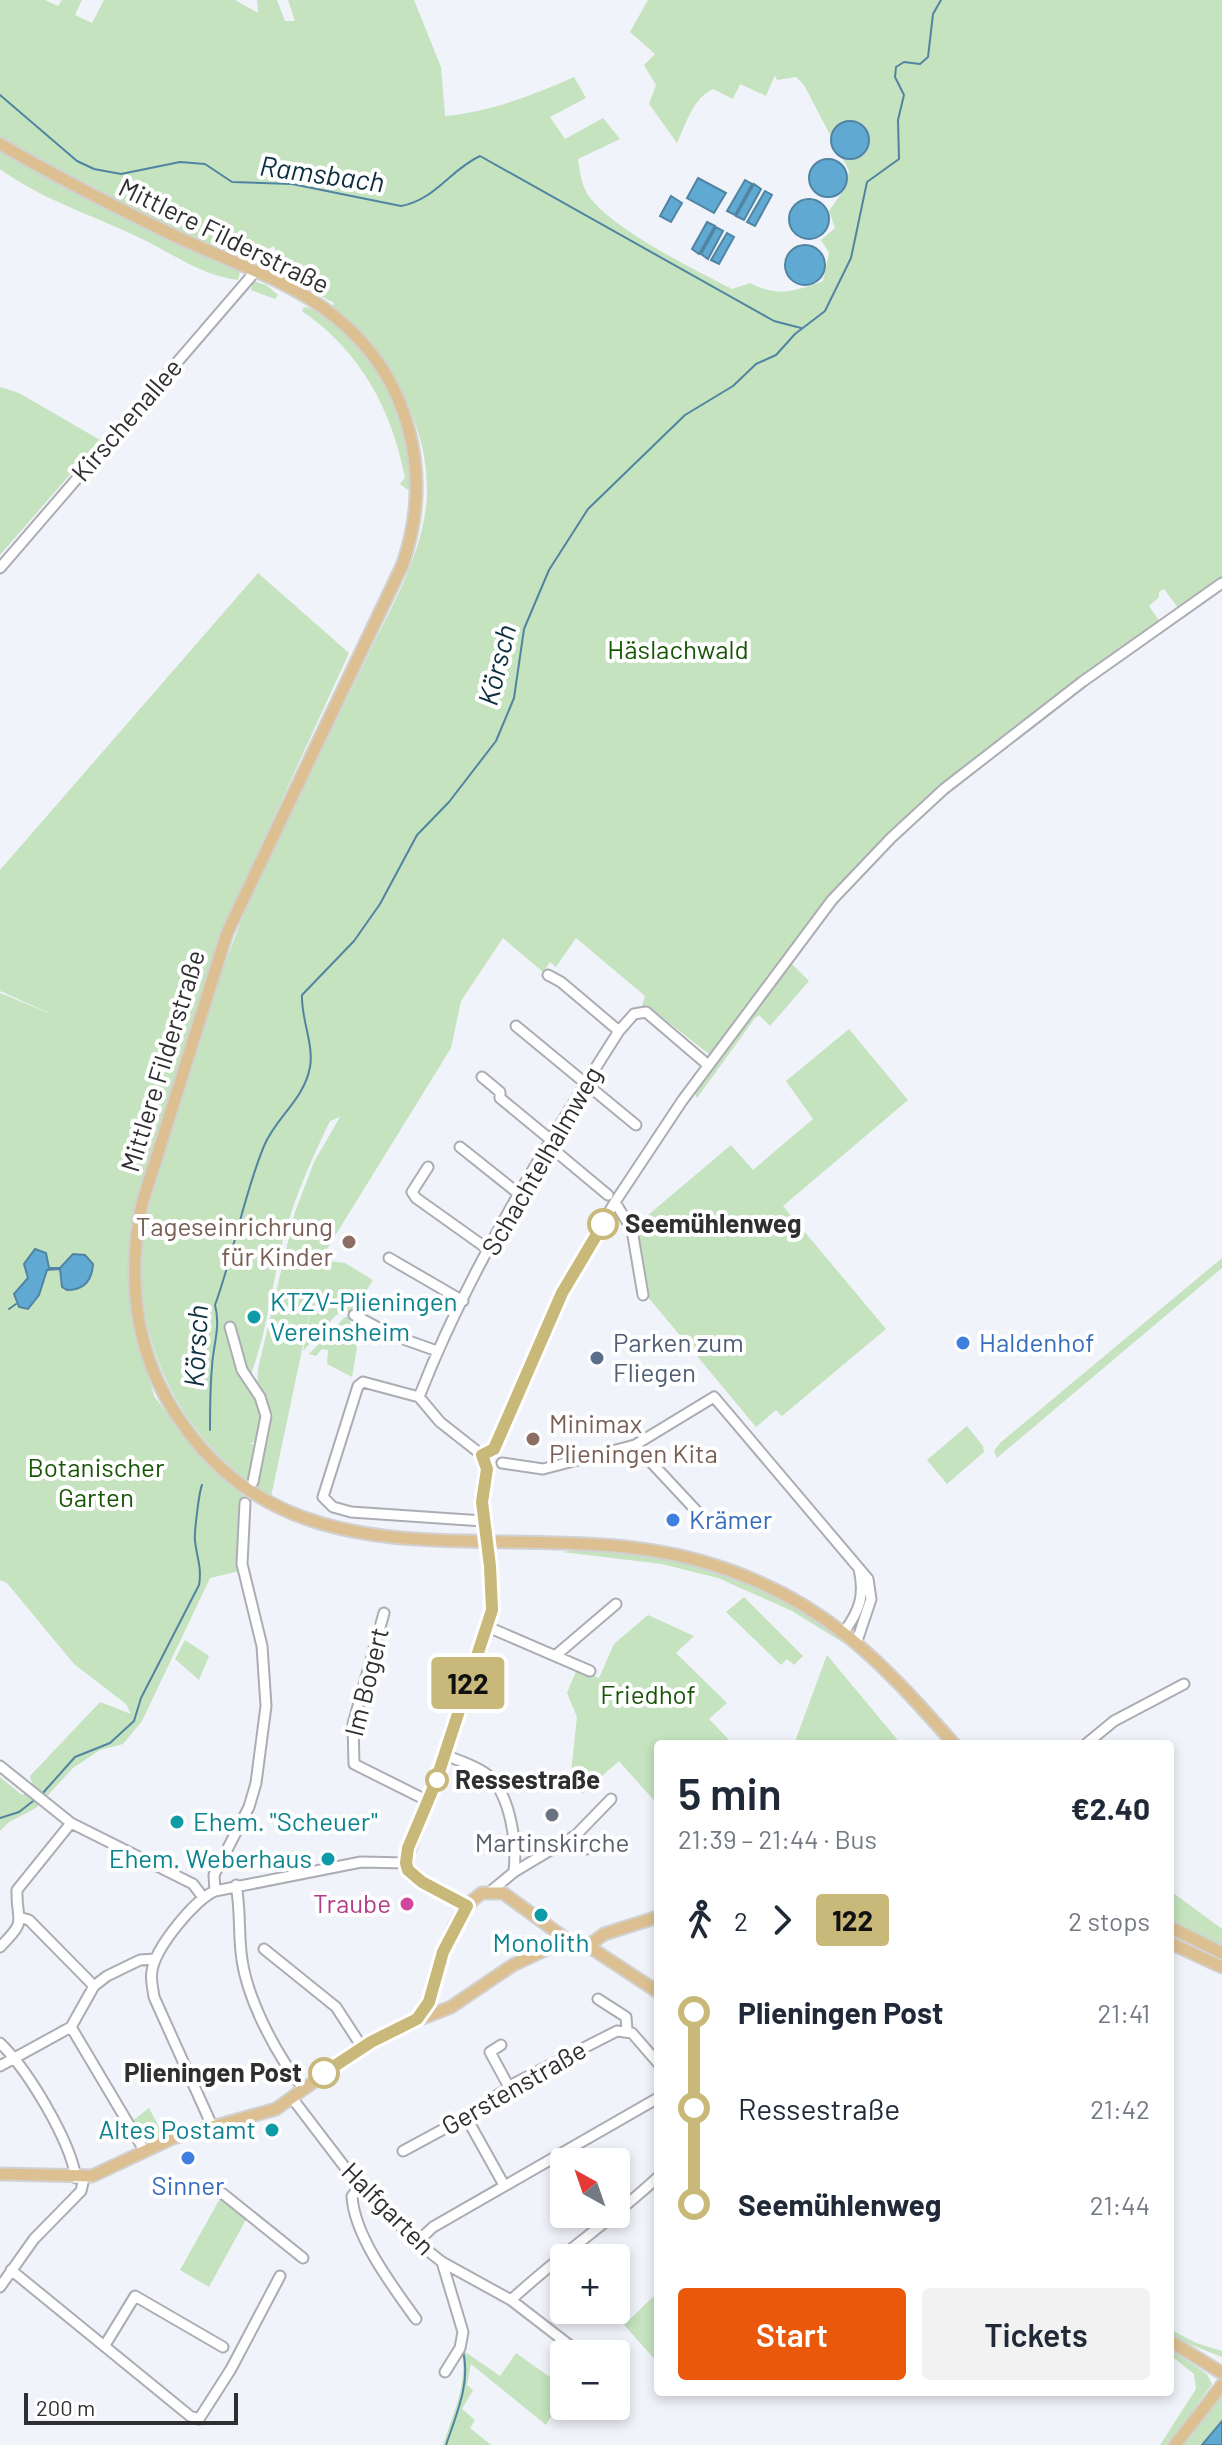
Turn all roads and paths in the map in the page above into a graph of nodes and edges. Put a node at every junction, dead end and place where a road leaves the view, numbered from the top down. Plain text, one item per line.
1 (0, 144) edge
2 (254, 273) junction
3 (0, 568) edge
4 (1222, 583) edge
5 (548, 975) dead end
6 (516, 1026) dead end
7 (619, 1031) junction
8 (708, 1065) junction
9 (482, 1077) dead end
10 (587, 1083) junction
11 (636, 1125) dead end
12 (551, 1140) junction
13 (460, 1147) dead end
14 (428, 1167) dead end
15 (519, 1194) junction
16 (612, 1198) junction
17 (489, 1250) junction
18 (389, 1258) dead end
19 (643, 1295) dead end
20 (463, 1301) junction
21 (354, 1315) dead end
22 (230, 1327) dead end
23 (437, 1351) junction
24 (419, 1397) junction
25 (635, 1445) junction
26 (494, 1449) junction
27 (482, 1455) junction
28 (502, 1463) junction
29 (487, 1469) junction
30 (253, 1482) dead end
31 (245, 1503) dead end
32 (705, 1520) dead end
33 (483, 1521) junction
34 (858, 1566) junction
35 (616, 1604) dead end
36 (384, 1613) dead end
37 (488, 1627) junction
38 (844, 1632) junction
39 (857, 1641) junction
40 (555, 1656) junction
41 (590, 1671) dead end
42 (1184, 1684) dead end
43 (950, 1740) edge
44 (1091, 1740) edge
45 (445, 1755) junction
46 (0, 1766) edge
47 (611, 1799) dead end
48 (428, 1801) junction
49 (71, 1823) junction
50 (576, 1835) junction
51 (587, 1849) dead end
52 (406, 1863) junction
53 (514, 1872) junction
54 (236, 1885) junction
55 (499, 1888) junction
56 (215, 1891) junction
57 (202, 1896) junction
58 (467, 1906) junction
59 (22, 1918) junction
60 (654, 1918) edge
61 (1174, 1931) edge
62 (557, 1940) junction
63 (1174, 1945) edge
64 (588, 1946) junction
65 (0, 1947) edge
66 (264, 1949) dead end
67 (1222, 1953) edge
68 (155, 1959) junction
69 (1222, 1967) edge
70 (94, 1986) junction
71 (654, 1989) edge
72 (598, 1999) dead end
73 (429, 2002) junction
74 (442, 2011) junction
75 (417, 2019) junction
76 (71, 2027) junction
77 (627, 2030) junction
78 (0, 2043) edge
79 (501, 2045) dead end
80 (362, 2047) junction
81 (14, 2058) junction
82 (654, 2059) edge
83 (0, 2066) edge
84 (509, 2087) junction
85 (303, 2088) junction
86 (292, 2098) junction
87 (654, 2103) edge
88 (466, 2117) junction
89 (213, 2128) junction
90 (144, 2150) junction
91 (403, 2151) dead end
92 (0, 2174) edge
93 (80, 2178) junction
94 (654, 2181) edge
95 (504, 2185) junction
96 (360, 2187) junction
97 (222, 2193) dead end
98 (417, 2242) junction
99 (303, 2258) dead end
100 (442, 2262) junction
101 (11, 2270) junction
102 (280, 2276) dead end
103 (0, 2287) edge
104 (511, 2300) junction
105 (416, 2319) dead end
106 (563, 2340) edge
107 (1174, 2343) edge
108 (105, 2345) junction
109 (223, 2347) dead end
110 (1197, 2356) junction
111 (1222, 2361) edge
112 (445, 2372) dead end
113 (1222, 2373) edge
114 (1222, 2385) edge
115 (1175, 2445) edge

1 - 2 main road, Mittlere Filderstraße
2 - 3 street, Kirschenallee
2 - 38 main road, Mittlere Filderstraße
4 - 8 street
5 - 7 street
6 - 10 street
7 - 8 street
7 - 10 street, Schachtelhalmweg
8 - 16 street
9 - 12 street
10 - 11 street
10 - 12 street, Schachtelhalmweg
12 - 15 street, Schachtelhalmweg
12 - 16 street
13 - 15 street
14 - 17 street
15 - 17 street, Schachtelhalmweg
16 - 19 street
16 - 26 street
17 - 20 street, Schachtelhalmweg
18 - 20 street
20 - 23 street, Schachtelhalmweg
21 - 23 street
22 - 30 street
23 - 24 street, Schachtelhalmweg
24 - 27 street
24 - 33 street
25 - 28 street
25 - 32 street
25 - 34 street
26 - 27 street
26 - 28 street
27 - 29 street
28 - 29 street
29 - 33 street
31 - 56 street
33 - 37 street, bridge
34 - 38 street
34 - 39 street
35 - 40 street
36 - 48 street, Im Bogert
37 - 40 street
37 - 45 street
38 - 39 main road, Mittlere Filderstraße
39 - 43 main road, Mittlere Filderstraße
40 - 41 street
42 - 44 street
45 - 48 street
45 - 53 street
46 - 49 street
47 - 50 street
48 - 52 street
49 - 57 street
49 - 59 street
50 - 51 street
50 - 53 street
52 - 54 street
52 - 58 street
53 - 55 street
54 - 56 street
54 - 85 street
55 - 58 main road
55 - 62 main road
56 - 57 street
57 - 68 street
58 - 73 main road
59 - 65 street
59 - 70 street
60 - 64 main road
61 - 67 main road
62 - 64 main road
62 - 74 main road
63 - 69 main road
64 - 71 main road
66 - 80 street
68 - 70 street
68 - 89 street
70 - 76 street
72 - 77 street
73 - 74 main road
73 - 75 main road
74 - 75 main road
75 - 80 main road
76 - 81 street
76 - 90 street
77 - 82 street
77 - 84 street, Gerstenstraße
78 - 81 street
79 - 84 street
80 - 85 main road
81 - 83 street
81 - 93 street
84 - 88 street, Gerstenstraße
85 - 86 main road
86 - 89 main road
86 - 96 street, Halfgarten
87 - 95 street
88 - 91 street, Gerstenstraße
88 - 95 street
89 - 90 main road
90 - 93 main road
92 - 93 main road
93 - 101 street
94 - 104 street
95 - 98 street
96 - 98 street, Halfgarten
96 - 105 street
97 - 99 street
98 - 100 street, Halfgarten
100 - 104 street, Halfgarten
100 - 112 street
101 - 103 street
101 - 108 street
102 - 108 street
104 - 106 street, Halfgarten
107 - 110 main road
108 - 109 street
110 - 111 main road
110 - 113 main road
114 - 115 main road

